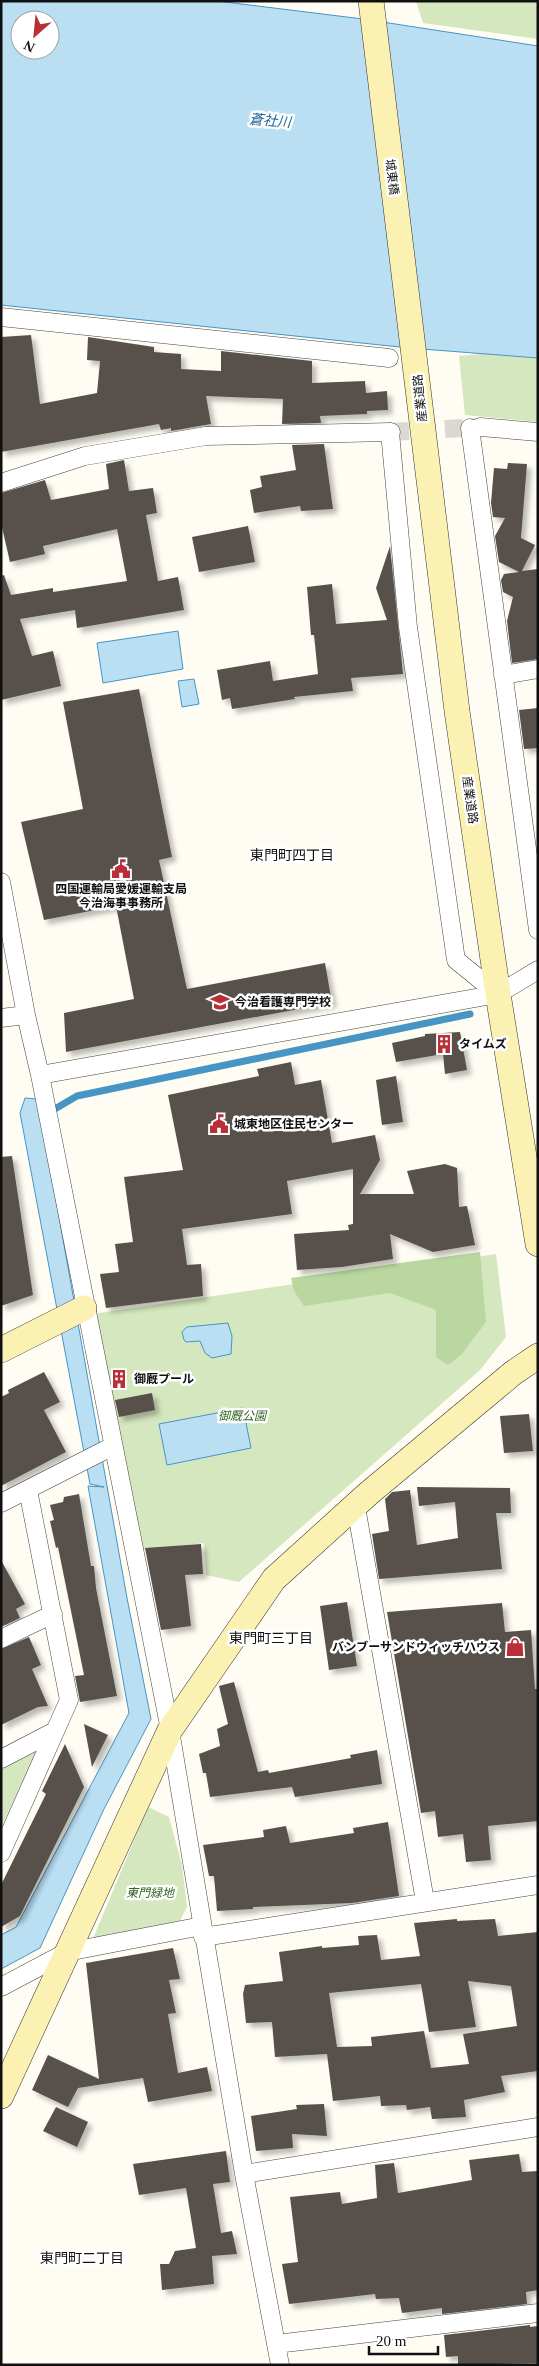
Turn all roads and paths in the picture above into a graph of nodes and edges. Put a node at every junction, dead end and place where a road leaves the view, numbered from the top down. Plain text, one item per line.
1 (371, 1) edge
2 (1, 317) edge
3 (415, 353) joint
4 (389, 358) dead end
5 (538, 432) edge
6 (1, 484) edge
7 (538, 670) edge
8 (503, 675) junction
9 (1, 882) edge
10 (538, 930) edge
11 (538, 970) edge
12 (498, 994) junction
13 (26, 1015) junction
14 (1, 1018) edge
15 (40, 1075) junction
16 (538, 1244) edge
17 (84, 1308) junction
18 (1, 1350) edge
19 (538, 1356) edge
20 (112, 1446) junction
21 (28, 1490) junction
22 (1, 1503) edge
23 (356, 1507) junction
24 (53, 1614) junction
25 (1, 1639) edge
26 (170, 1730) junction
27 (55, 1732) junction
28 (1, 1759) edge
29 (1, 1853) edge
30 (538, 1885) edge
31 (425, 1901) junction
32 (202, 1931) junction
33 (67, 1952) junction
34 (1, 1987) edge
35 (1, 2096) edge
36 (538, 2127) edge
37 (244, 2174) junction
38 (538, 2314) edge
39 (276, 2344) junction
40 (280, 2365) edge

1 - 3 street, 城東橋
2 - 4 street
3 - 12 street, 産業道路
5 - 8 street
6 - 12 street
7 - 8 street
8 - 10 street
9 - 13 street
11 - 12 street
12 - 15 street
12 - 16 street, 産業道路
13 - 14 street
13 - 15 street
15 - 17 street
17 - 18 street
17 - 20 street
19 - 23 street
20 - 21 street
20 - 26 street
21 - 22 street
21 - 24 street
23 - 26 street
23 - 31 street
24 - 25 street
24 - 27 street
26 - 32 street
26 - 33 street
27 - 28 street
27 - 29 street
30 - 31 street
31 - 32 street
32 - 33 street
32 - 37 street
33 - 34 street
33 - 35 street
36 - 37 street
37 - 39 street
38 - 39 street
39 - 40 street

